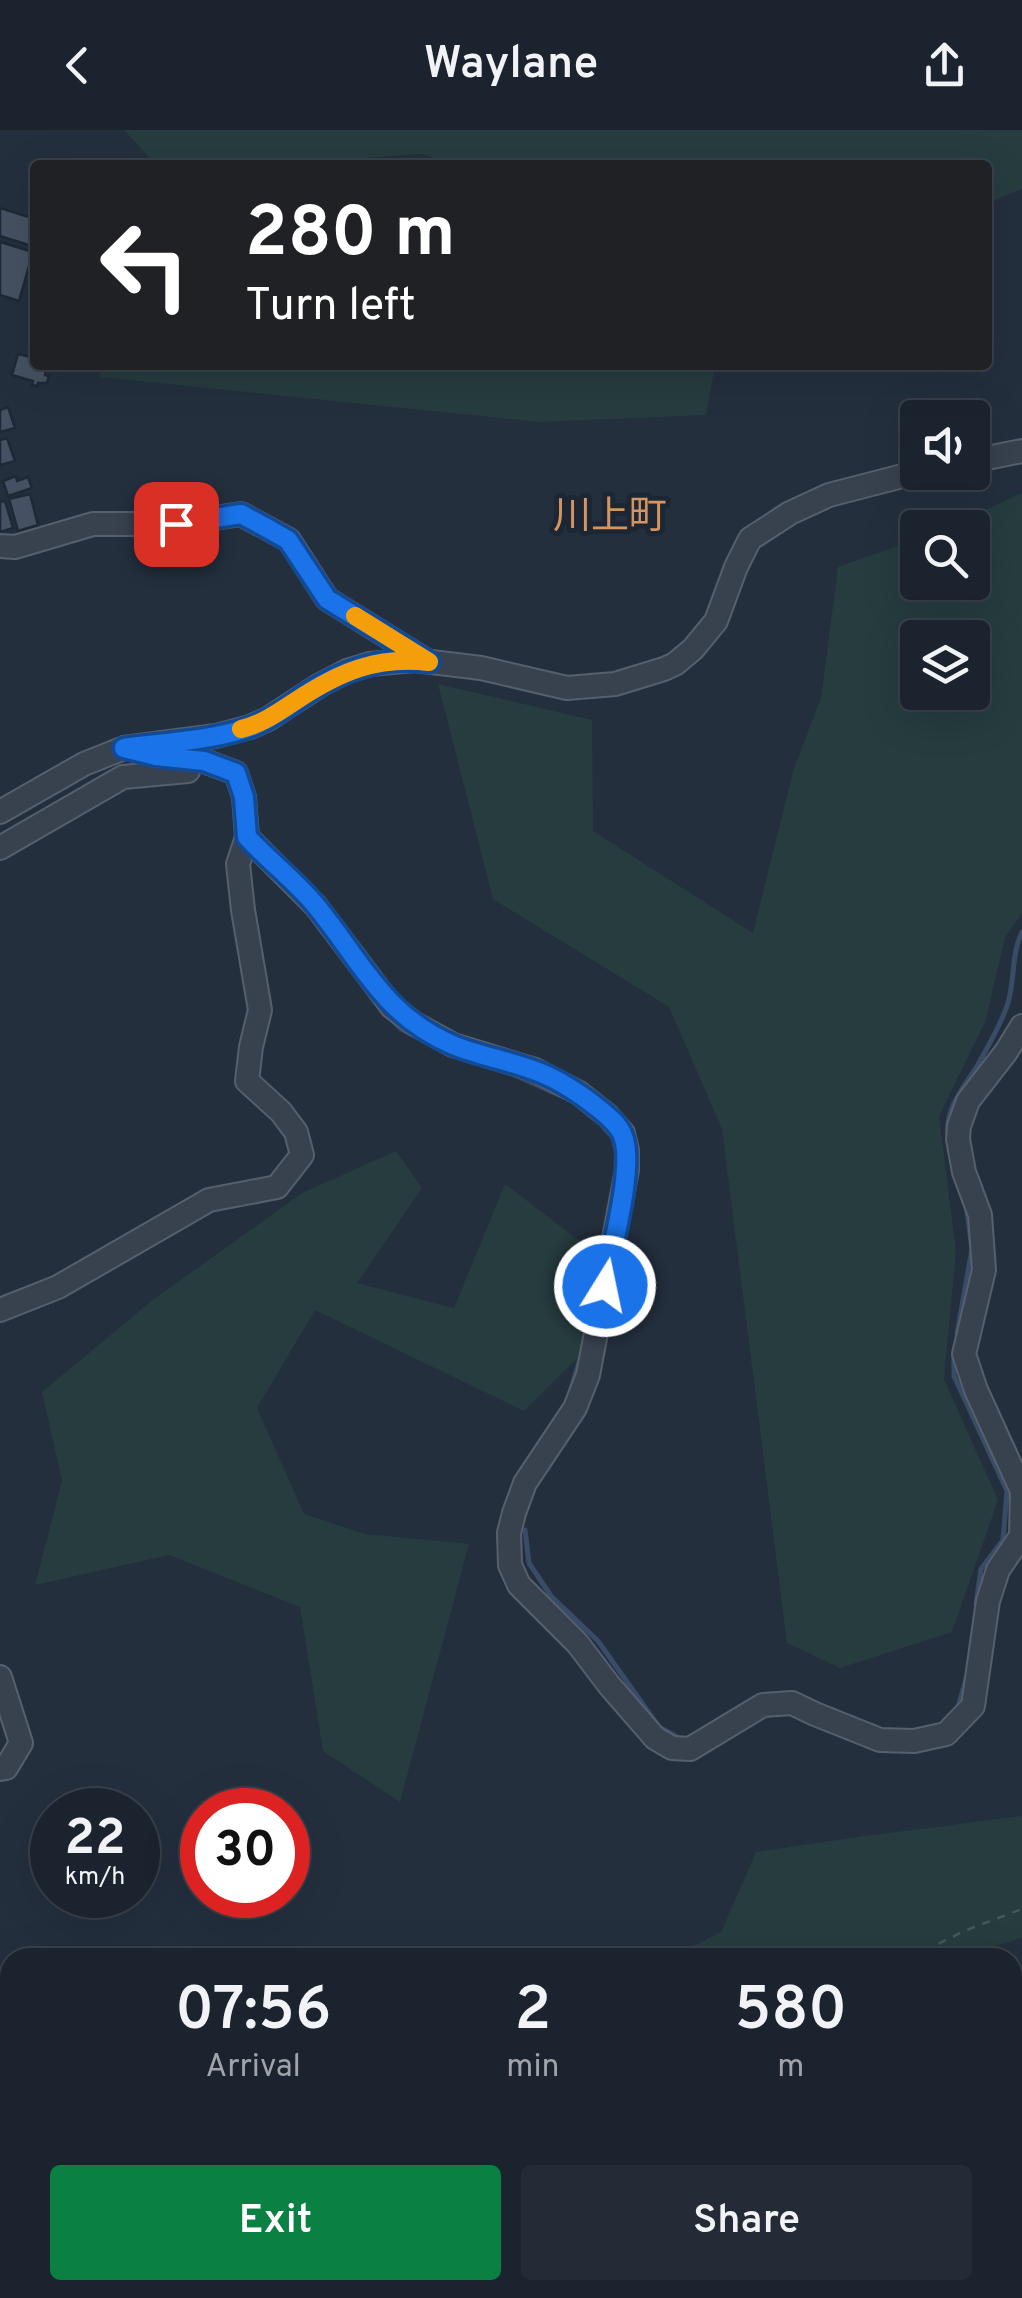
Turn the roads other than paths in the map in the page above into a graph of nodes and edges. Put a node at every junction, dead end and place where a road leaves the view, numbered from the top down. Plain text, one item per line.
1 (1022, 452) edge
2 (990, 457) edge
3 (900, 476) edge
4 (0, 546) edge
5 (429, 662) junction
6 (124, 748) junction
7 (236, 773) junction
8 (0, 812) edge
9 (247, 837) junction
10 (0, 848) edge
11 (1022, 1026) edge
12 (0, 1310) edge
13 (0, 1676) edge
14 (0, 1769) edge

1 - 2 street
3 - 5 street
4 - 5 street
5 - 6 street
6 - 7 street
6 - 8 street
7 - 9 street
7 - 10 street
9 - 11 street
9 - 12 street
13 - 14 street

